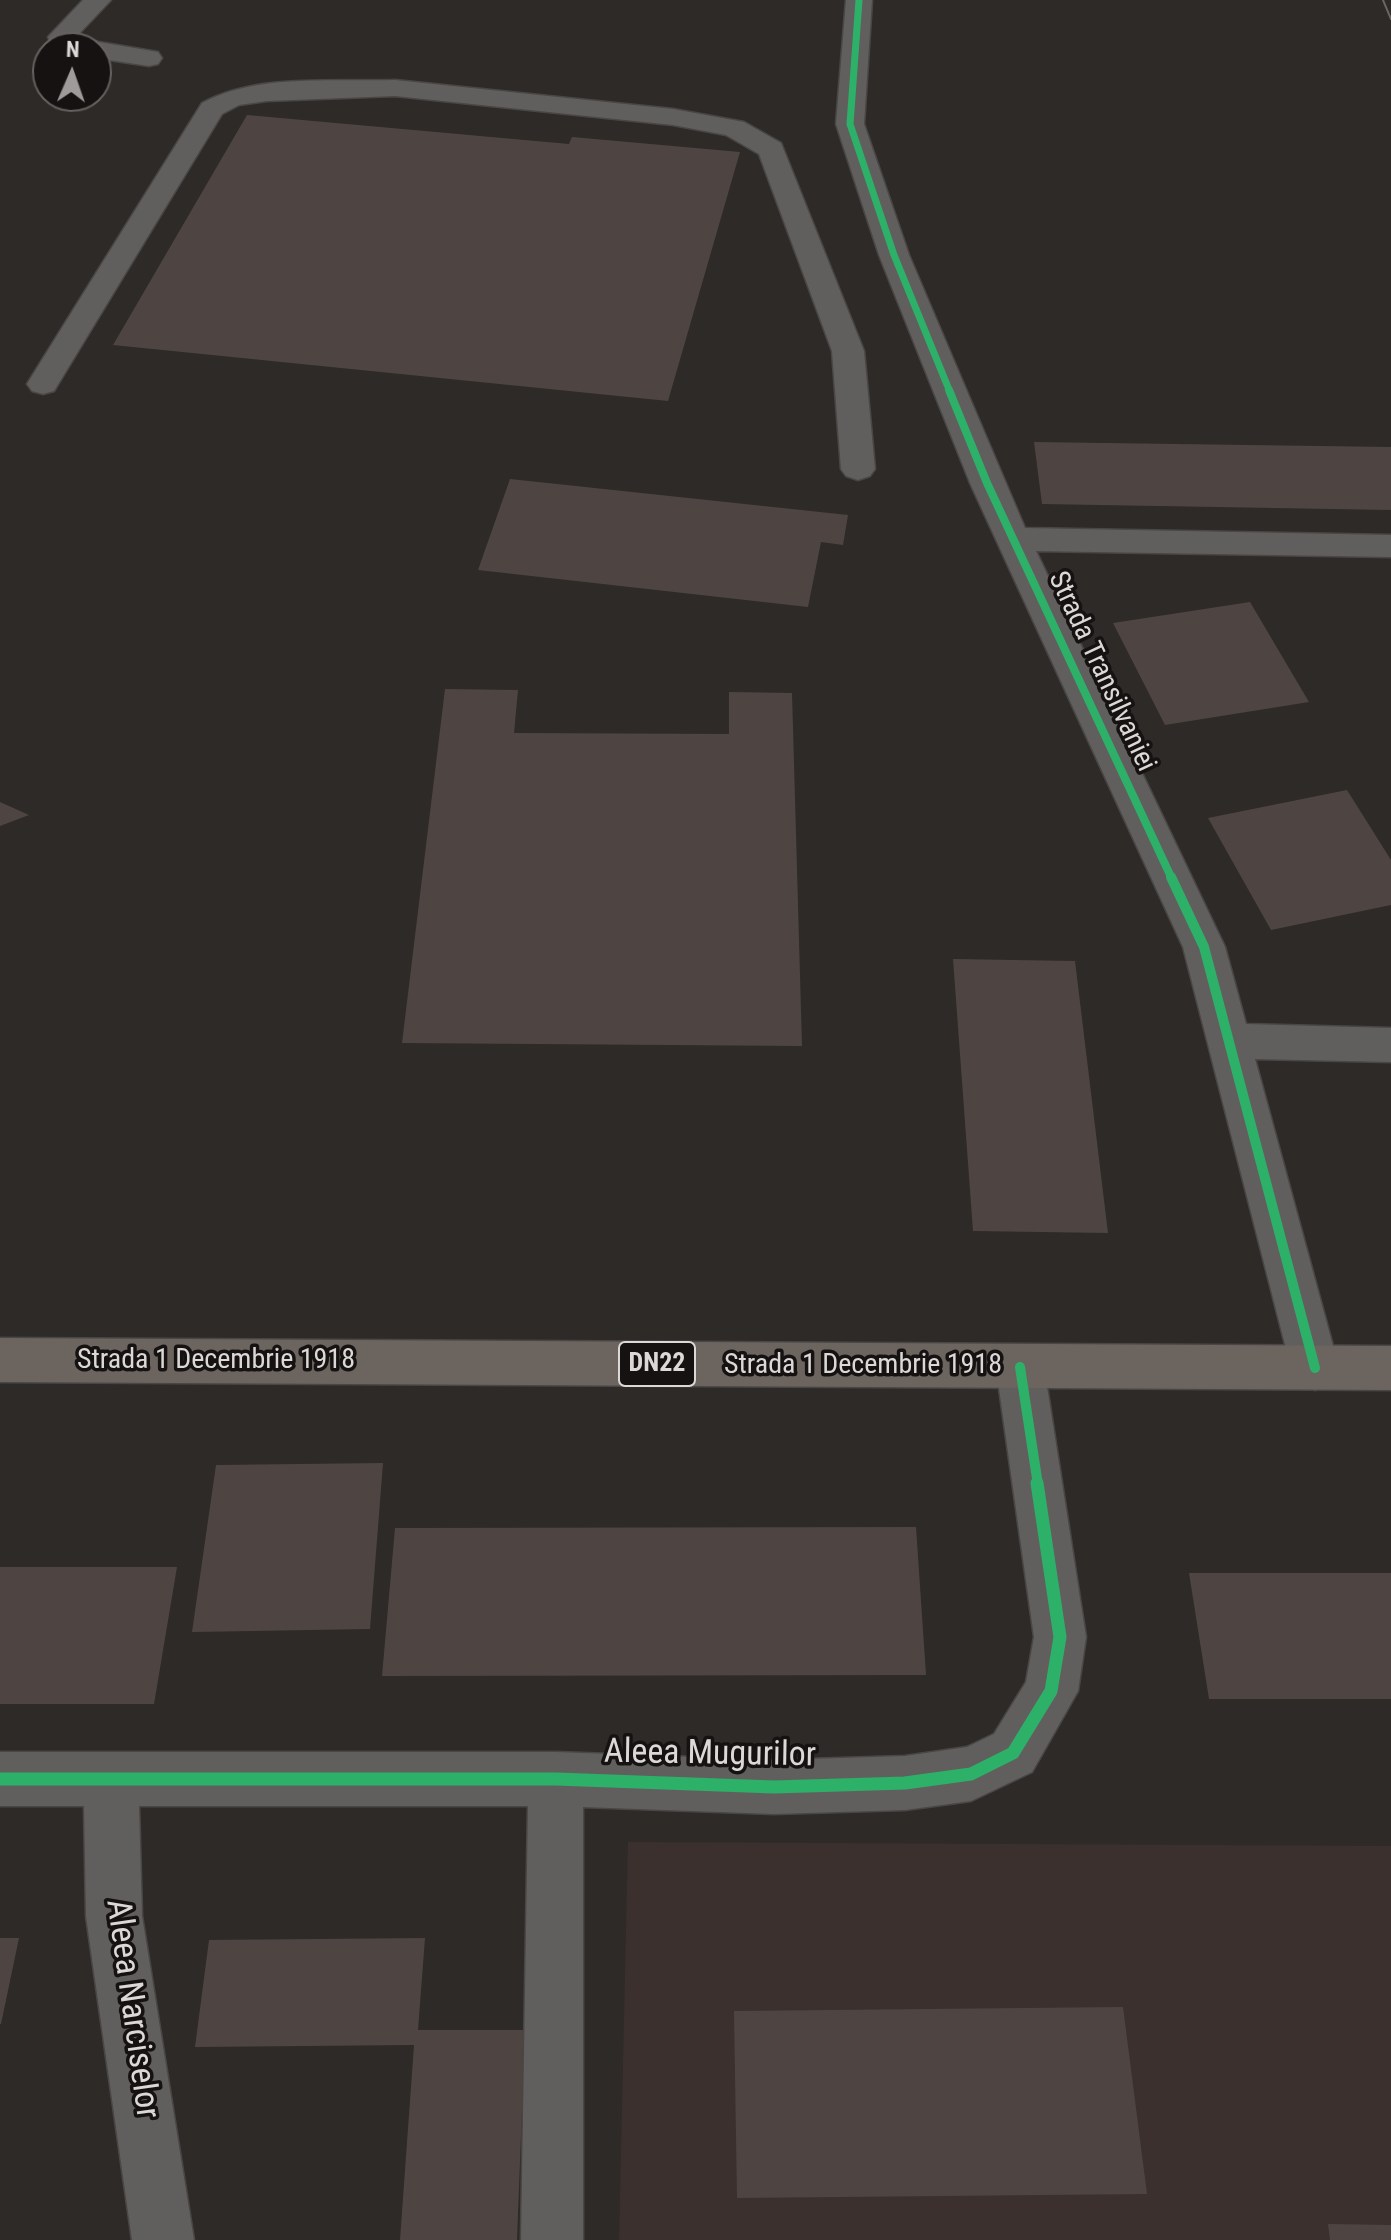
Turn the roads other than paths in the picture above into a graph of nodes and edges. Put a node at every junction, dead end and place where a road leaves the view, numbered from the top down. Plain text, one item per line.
1 (98, 0) edge
2 (859, 0) edge
3 (66, 32) edge
4 (112, 52) edge
5 (149, 58) dead end
6 (43, 384) dead end
7 (858, 469) dead end
8 (1012, 539) junction
9 (1391, 546) edge
10 (1229, 1041) junction
11 (1391, 1045) edge
12 (0, 1360) edge
13 (1020, 1367) junction
14 (1315, 1368) junction
15 (1391, 1368) edge
16 (111, 1777) junction
17 (0, 1779) edge
18 (556, 1779) junction
19 (163, 2240) edge
20 (552, 2240) edge

1 - 3 street
2 - 8 street, Strada Transilvaniei
4 - 5 street
6 - 7 street
8 - 9 street
8 - 10 street, Strada Transilvaniei
10 - 11 street
10 - 14 street, Strada Transilvaniei
12 - 13 main road, Strada 1 Decembrie 1918 / DN22
13 - 14 main road, Strada 1 Decembrie 1918 / DN22
13 - 18 street, Aleea Mugurilor
14 - 15 main road, Strada 1 Decembrie 1918 / DN22
16 - 17 street, Aleea Mugurilor
16 - 18 street, Aleea Mugurilor
16 - 19 street, Aleea Narciselor
18 - 20 street

